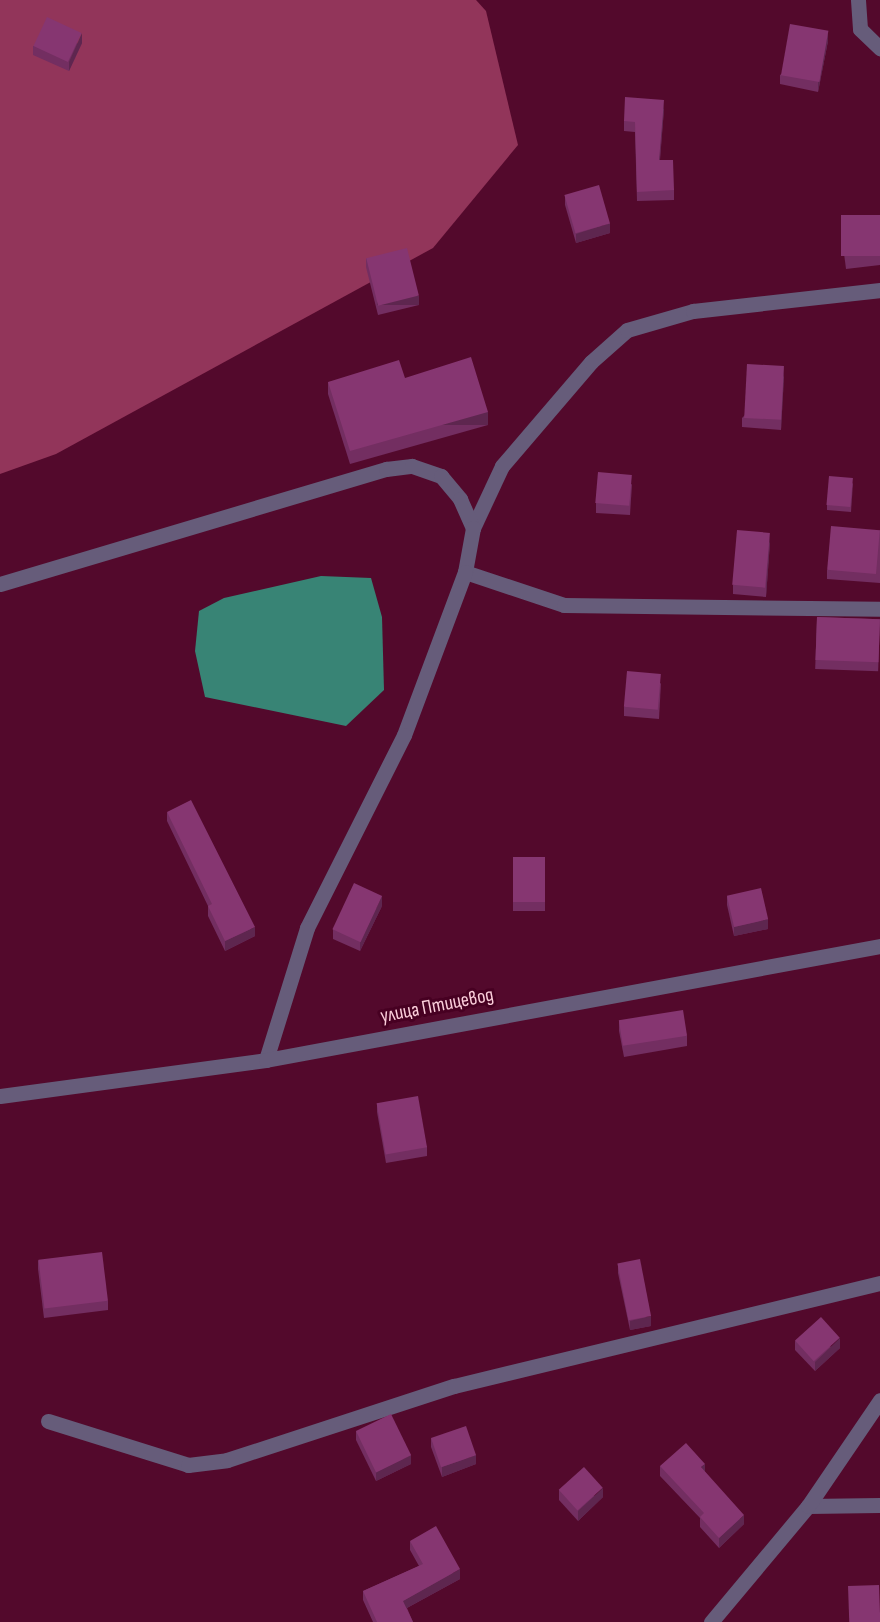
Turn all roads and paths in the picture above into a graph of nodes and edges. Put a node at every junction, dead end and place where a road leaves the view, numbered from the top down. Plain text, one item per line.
1 (858, 0) edge
2 (880, 48) edge
3 (880, 290) edge
4 (473, 528) junction
5 (465, 573) junction
6 (0, 584) edge
7 (880, 609) edge
8 (880, 946) edge
9 (266, 1060) junction
10 (0, 1096) edge
11 (880, 1283) edge
12 (880, 1400) edge
13 (48, 1421) dead end
14 (880, 1504) edge
15 (808, 1506) junction
16 (711, 1622) edge

1 - 2 street
3 - 4 street
4 - 5 street
4 - 6 street
5 - 7 street
5 - 9 street
8 - 9 street, улица Птицевод
9 - 10 street, улица Птицевод
11 - 13 street
12 - 15 street
14 - 15 street
15 - 16 street

